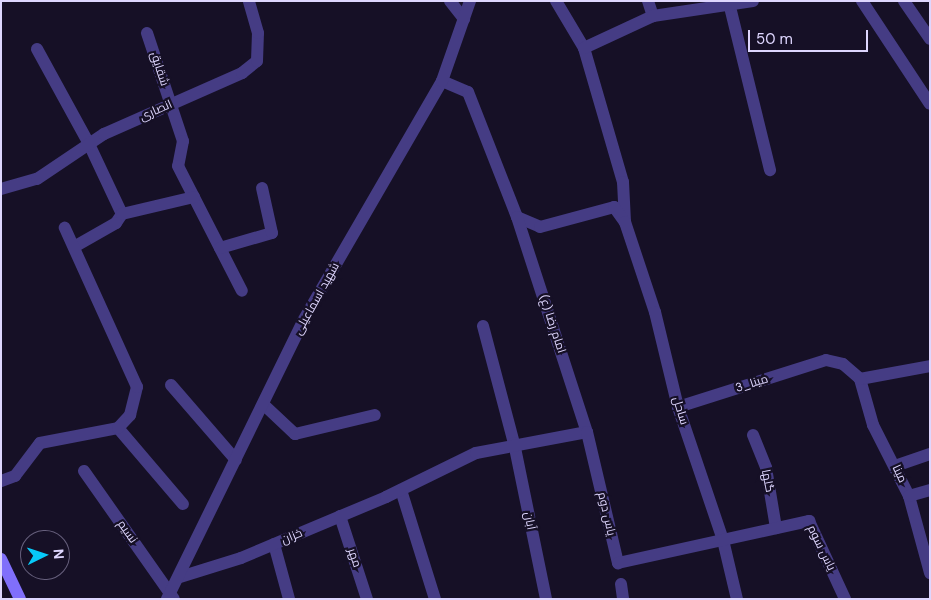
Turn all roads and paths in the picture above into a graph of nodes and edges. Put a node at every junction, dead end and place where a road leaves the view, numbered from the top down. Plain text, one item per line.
1 (249, 1) edge
2 (450, 1) edge
3 (470, 1) edge
4 (556, 1) edge
5 (648, 1) edge
6 (753, 1) edge
7 (862, 1) edge
8 (904, 1) edge
9 (730, 7) junction
10 (653, 16) junction
11 (464, 19) junction
12 (147, 33) dead end
13 (930, 40) edge
14 (584, 48) junction
15 (37, 49) dead end
16 (442, 81) junction
17 (171, 104) junction
18 (930, 104) edge
19 (89, 144) junction
20 (770, 170) dead end
21 (262, 188) dead end
22 (1, 189) edge
23 (194, 197) junction
24 (122, 214) junction
25 (518, 217) junction
26 (625, 222) junction
27 (65, 228) dead end
28 (74, 247) junction
29 (220, 248) junction
30 (242, 291) dead end
31 (483, 326) dead end
32 (930, 366) edge
33 (860, 379) junction
34 (171, 385) dead end
35 (263, 404) junction
36 (678, 408) junction
37 (375, 415) dead end
38 (118, 428) junction
39 (587, 432) junction
40 (753, 435) dead end
41 (514, 443) junction
42 (930, 454) edge
43 (236, 460) junction
44 (895, 466) junction
45 (84, 471) dead end
46 (1, 481) edge
47 (401, 490) junction
48 (930, 490) edge
49 (909, 496) junction
50 (183, 504) dead end
51 (340, 516) junction
52 (776, 528) junction
53 (723, 540) junction
54 (274, 544) junction
55 (1, 559) edge
56 (930, 573) edge
57 (180, 577) junction
58 (620, 584) dead end
59 (170, 597) edge
60 (20, 599) edge
61 (289, 599) edge
62 (367, 599) edge
63 (435, 599) edge
64 (546, 599) edge
65 (624, 599) edge
66 (737, 599) edge
67 (845, 599) edge

1 - 17 street, انصاری
2 - 11 street
3 - 11 street, شهید اسماعیلی
4 - 14 street, ساحل
5 - 10 street
6 - 9 street
7 - 18 street
8 - 13 street
9 - 10 street
9 - 20 street
10 - 14 street
11 - 16 street, شهید اسماعیلی
12 - 17 street, شقایق
14 - 26 street, ساحل
15 - 19 street
16 - 25 street
16 - 35 street, شهید اسماعیلی
17 - 19 street, انصاری
17 - 23 street, شقایق
19 - 22 street, انصاری
19 - 24 street
21 - 29 street
23 - 24 street
23 - 29 street, شقایق
24 - 28 street
25 - 26 street
25 - 39 street, امام رضا (ع)
26 - 36 street, ساحل
27 - 28 street
28 - 38 street
29 - 30 street, شقایق
31 - 41 street, آبان
32 - 33 street
33 - 36 street, مینا_3
33 - 44 street, مینا
34 - 43 street
35 - 37 street
35 - 43 street, شهید اسماعیلی
36 - 53 street, ساحل
38 - 46 street
38 - 50 street
39 - 41 street
39 - 53 street, یاس دوم
40 - 52 street, گلها
41 - 47 street, خزان
41 - 64 street, آبان
42 - 44 street
43 - 57 street, شهید اسماعیلی
44 - 49 street, مینا
45 - 59 street, نسیم
47 - 51 street, خزان
47 - 63 street
48 - 49 street
49 - 56 street, مینا
51 - 54 street, خزان
51 - 62 street, مهر
52 - 53 street, یاس سوم
52 - 67 street, یاس سوم
53 - 66 street, ساحل
54 - 57 street, خزان
54 - 61 street
55 - 60 main road
57 - 59 street, شهید اسماعیلی
58 - 65 street

